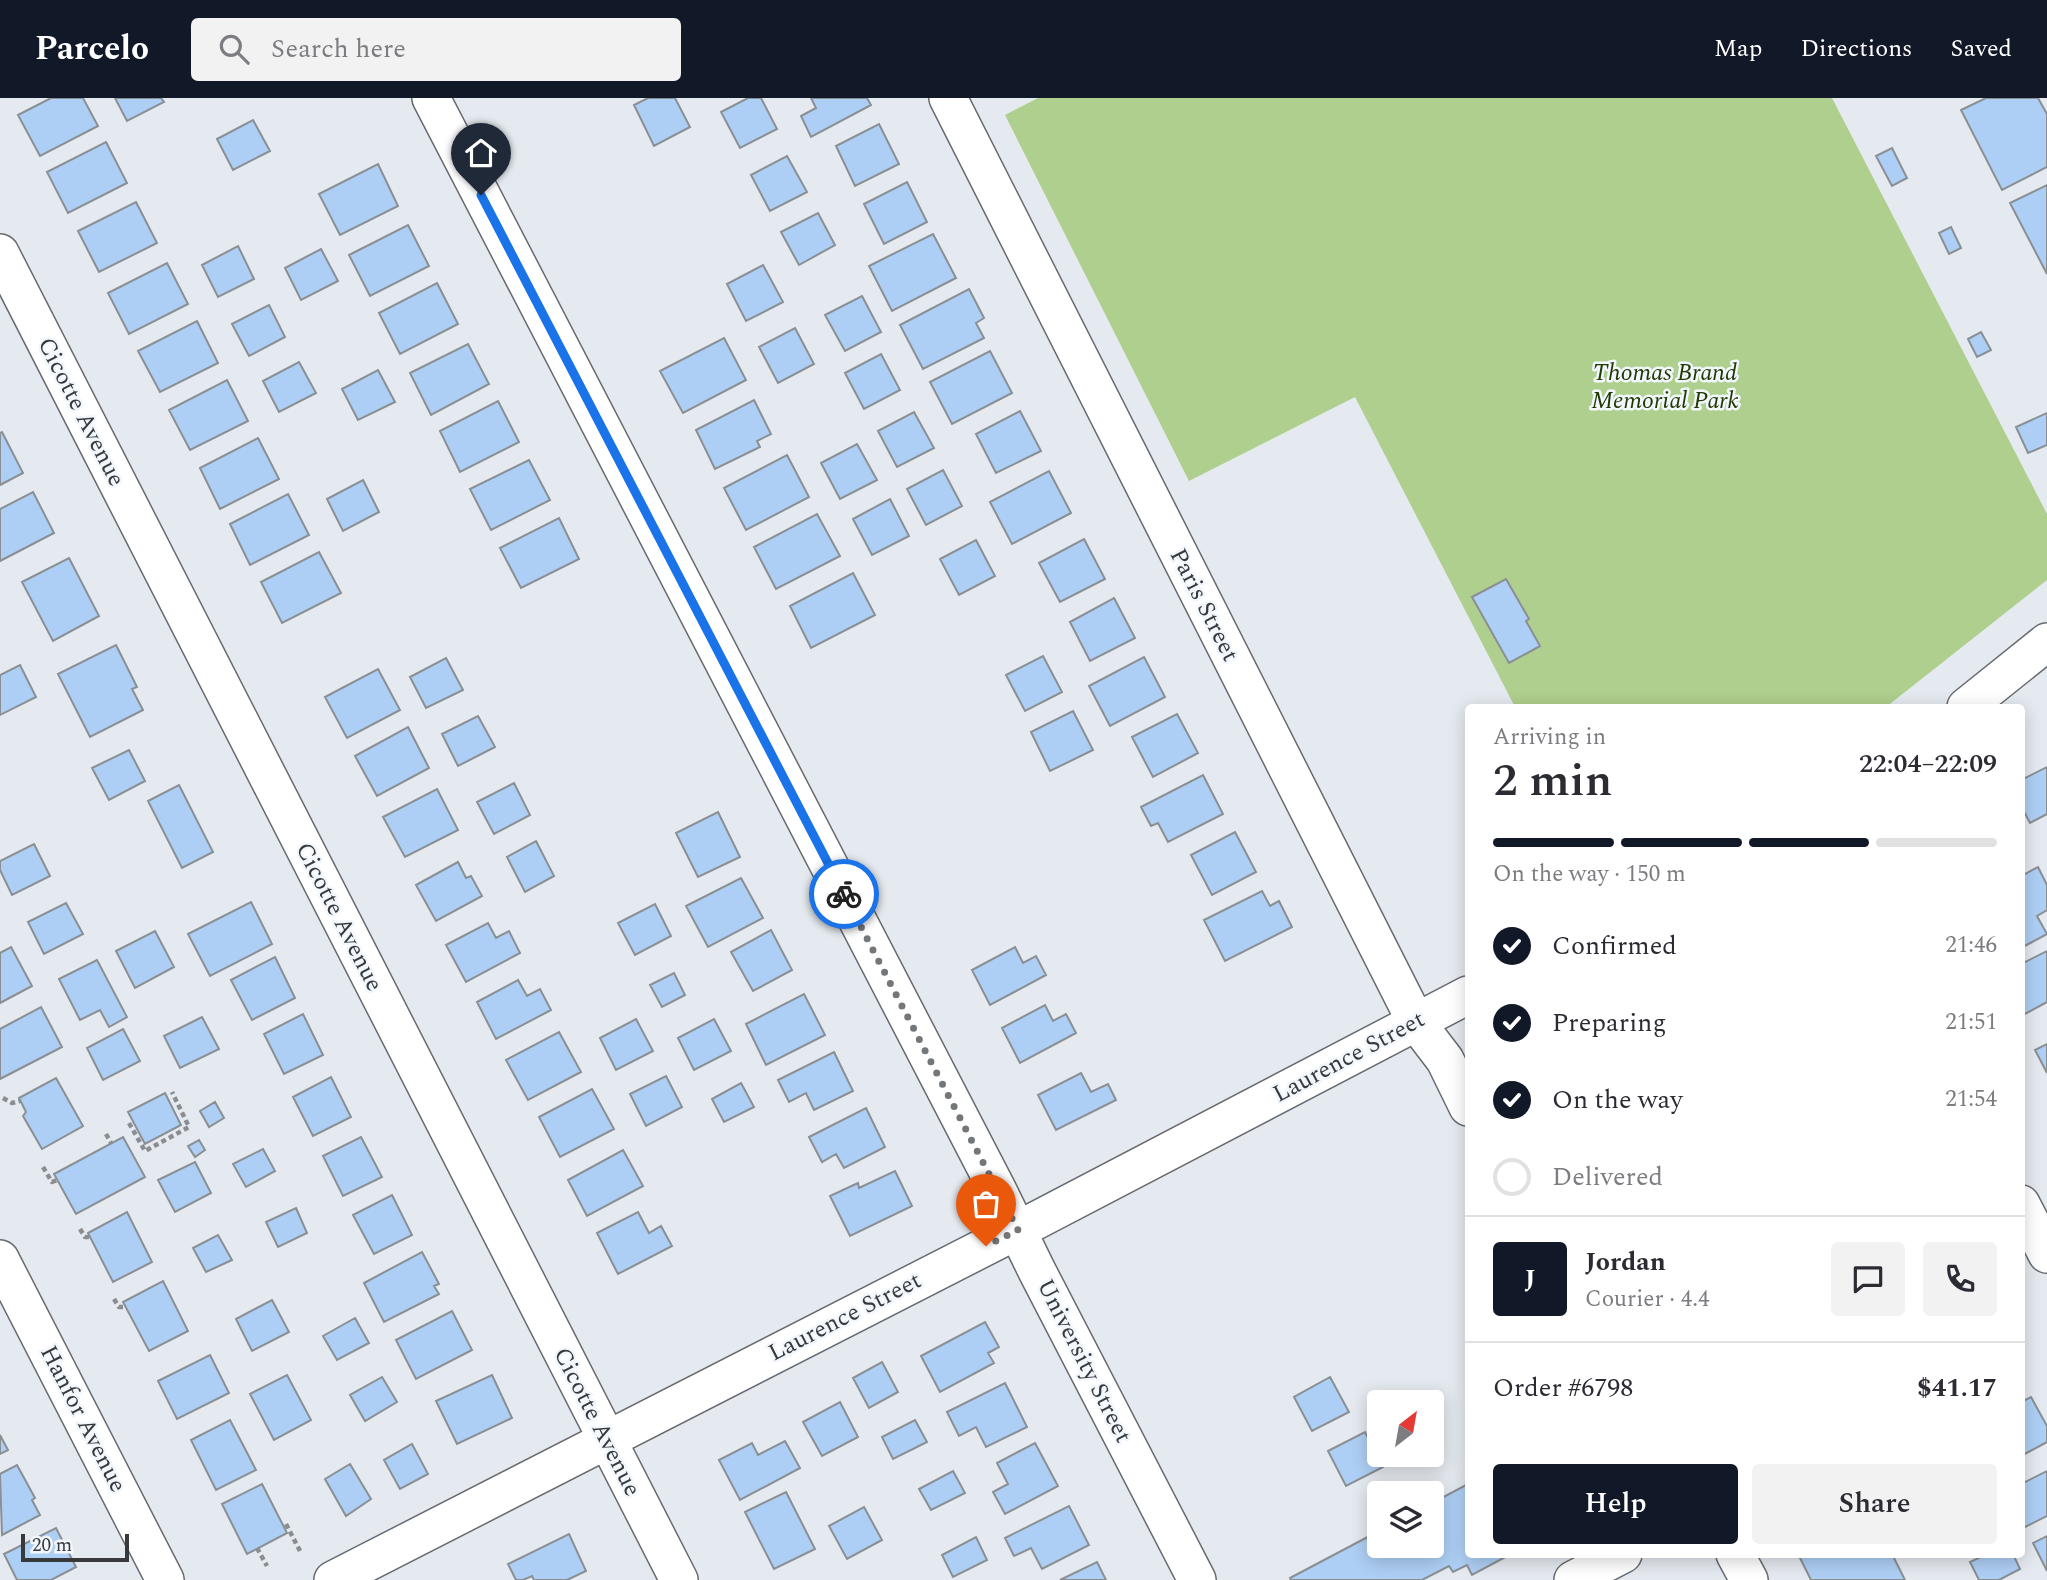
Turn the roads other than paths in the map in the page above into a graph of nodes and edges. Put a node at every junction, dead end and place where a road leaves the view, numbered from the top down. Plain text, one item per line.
1 (431, 98) edge
2 (948, 98) edge
3 (0, 253) edge
4 (2047, 642) edge
5 (1970, 704) edge
6 (1465, 997) edge
7 (1416, 1022) junction
8 (1465, 1101) edge
9 (2025, 1211) edge
10 (1018, 1230) junction
11 (2047, 1254) edge
12 (0, 1259) edge
13 (606, 1440) junction
14 (1615, 1558) edge
15 (1737, 1558) edge
16 (165, 1580) edge
17 (333, 1580) edge
18 (679, 1580) edge
19 (1197, 1580) edge
20 (1573, 1580) edge
21 (1748, 1580) edge

1 - 10 street, University Street
2 - 7 street, Paris Street
3 - 13 street, Cicotte Avenue
4 - 5 street
6 - 7 street, Laurence Street
7 - 8 street, Paris Street
7 - 10 street, Laurence Street
9 - 11 street
10 - 13 street, Laurence Street
10 - 19 street, University Street
12 - 16 street, Hanfor Avenue
13 - 17 street, Laurence Street
13 - 18 street, Cicotte Avenue
14 - 20 street
15 - 21 street

